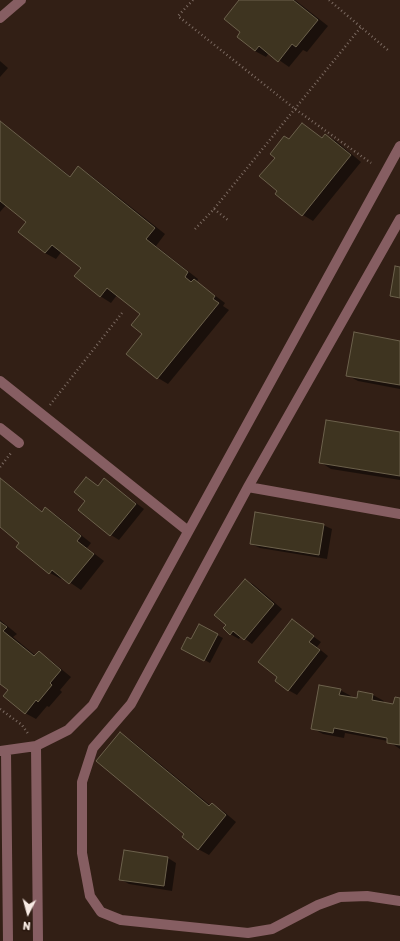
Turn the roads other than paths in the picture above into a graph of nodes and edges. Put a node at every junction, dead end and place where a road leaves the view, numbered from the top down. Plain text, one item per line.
1 (21, 0) edge
2 (0, 18) edge
3 (400, 146) edge
4 (400, 219) edge
5 (0, 380) edge
6 (0, 428) edge
7 (19, 443) road end
8 (248, 487) junction
9 (400, 514) edge
10 (188, 531) junction
11 (36, 746) junction
12 (3, 751) edge
13 (400, 902) edge
14 (8, 941) edge
15 (38, 941) edge

1 - 2 lane
3 - 10 lane
4 - 8 lane
5 - 10 lane
6 - 7 lane
8 - 9 lane
8 - 13 lane
10 - 11 lane
11 - 12 lane
11 - 15 lane
12 - 14 lane

